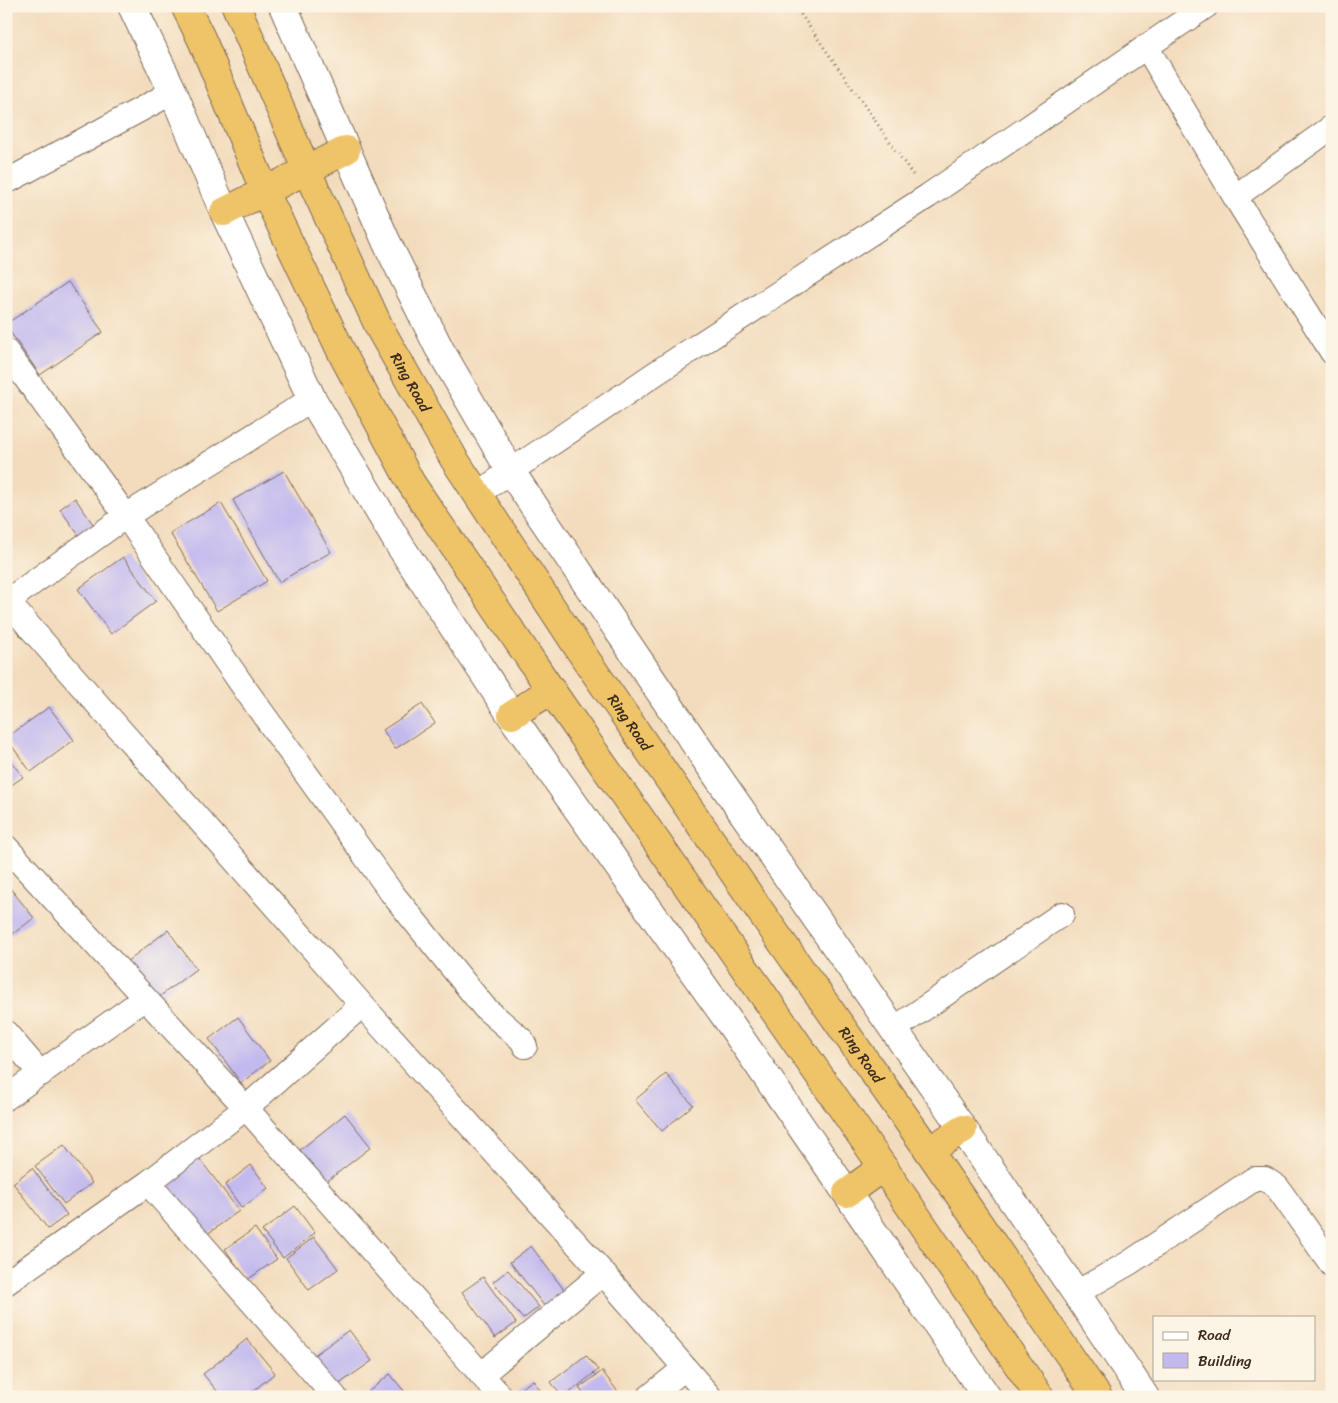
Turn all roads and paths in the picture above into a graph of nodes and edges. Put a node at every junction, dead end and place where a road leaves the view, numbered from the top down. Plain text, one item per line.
1 (132, 6) edge
2 (185, 6) edge
3 (236, 6) edge
4 (283, 6) edge
5 (795, 6) edge
6 (1206, 6) edge
7 (1146, 46) junction
8 (174, 92) junction
9 (1332, 127) edge
10 (346, 150) junction
11 (307, 171) junction
12 (6, 182) edge
13 (265, 192) junction
14 (928, 196) junction
15 (1236, 197) junction
16 (224, 212) junction
17 (1331, 348) edge
18 (6, 351) edge
19 (312, 399) junction
20 (511, 472) junction
21 (477, 494) junction
22 (126, 516) junction
23 (7, 601) edge
24 (551, 690) junction
25 (512, 715) junction
26 (6, 847) edge
27 (1062, 914) dead end
28 (145, 998) junction
29 (362, 1005) junction
30 (894, 1029) junction
31 (6, 1033) edge
32 (525, 1046) dead end
33 (41, 1074) junction
34 (6, 1098) edge
35 (246, 1108) junction
36 (963, 1129) junction
37 (929, 1151) junction
38 (883, 1167) junction
39 (148, 1183) junction
40 (847, 1193) junction
41 (1332, 1265) edge
42 (603, 1273) junction
43 (6, 1283) edge
44 (1076, 1294) junction
45 (685, 1368) junction
46 (481, 1375) junction
47 (335, 1397) edge
48 (501, 1397) edge
49 (649, 1397) edge
50 (710, 1397) edge
51 (988, 1397) edge
52 (1040, 1397) edge
53 (1098, 1397) edge
54 (1146, 1397) edge

1 - 8 street
2 - 13 highway
3 - 11 highway, Ring Road
4 - 10 street
5 - 14 path
6 - 7 street
7 - 14 street
7 - 15 street
8 - 12 street
8 - 16 street
9 - 15 street
10 - 11 highway
10 - 20 street
11 - 13 highway
11 - 21 highway, Ring Road
13 - 16 highway
13 - 24 highway
14 - 20 street
15 - 17 street
16 - 19 street
18 - 22 street
19 - 22 street
19 - 25 street
20 - 21 street
20 - 30 street
21 - 37 highway, Ring Road
22 - 23 street
22 - 32 street
23 - 29 street
24 - 25 highway
24 - 38 highway
25 - 40 street
26 - 28 street
27 - 30 street
28 - 33 street
28 - 35 street
29 - 35 street
29 - 42 street
30 - 36 street
31 - 33 street
33 - 34 street
35 - 39 street
35 - 46 street
36 - 37 highway
36 - 44 street
37 - 53 highway, Ring Road
38 - 40 highway
38 - 52 highway
39 - 43 street
39 - 47 street
40 - 51 street
41 - 44 street
42 - 45 street
42 - 46 street
44 - 54 street
45 - 49 street
45 - 50 street
46 - 48 street

